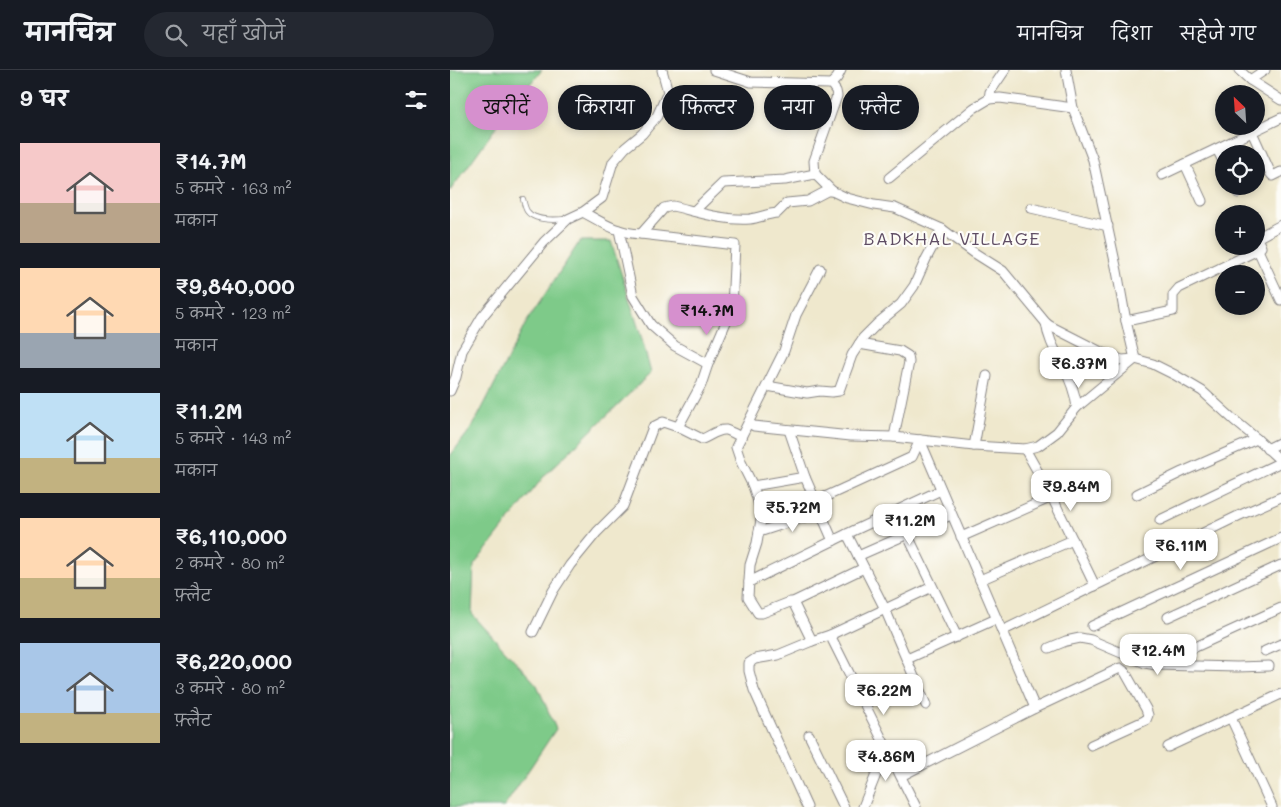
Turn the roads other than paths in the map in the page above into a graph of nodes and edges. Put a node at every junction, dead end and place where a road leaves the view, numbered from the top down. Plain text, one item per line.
1 (663, 70) edge
2 (714, 70) edge
3 (841, 70) edge
4 (1005, 70) edge
5 (1066, 70) edge
6 (1239, 70) edge
7 (1265, 70) edge
8 (1250, 80) junction
9 (831, 84) junction
10 (988, 99) junction
11 (1281, 100) edge
12 (1073, 108) junction
13 (1281, 118) edge
14 (1265, 126) edge
15 (1246, 135) edge
16 (1253, 135) edge
17 (1225, 145) edge
18 (1215, 150) edge
19 (1185, 164) junction
20 (1281, 172) edge
21 (815, 174) junction
22 (1162, 175) dead end
23 (889, 178) dead end
24 (832, 191) junction
25 (523, 199) dead end
26 (1202, 201) dead end
27 (1031, 208) dead end
28 (694, 211) junction
29 (583, 212) junction
30 (568, 219) junction
31 (1108, 226) junction
32 (1280, 227) edge
33 (942, 229) junction
34 (618, 230) junction
35 (641, 234) junction
36 (1265, 234) edge
37 (1248, 255) edge
38 (1260, 255) edge
39 (820, 268) dead end
40 (1281, 300) edge
41 (1126, 321) junction
42 (1046, 323) junction
43 (859, 344) junction
44 (1135, 358) junction
45 (708, 364) junction
46 (987, 376) dead end
47 (767, 386) junction
48 (450, 391) edge
49 (1077, 407) junction
50 (749, 423) junction
51 (678, 427) junction
52 (789, 430) junction
53 (894, 437) junction
54 (741, 438) junction
55 (1257, 439) junction
56 (920, 440) junction
57 (1281, 442) edge
58 (974, 446) junction
59 (1025, 449) junction
60 (1267, 449) junction
61 (1281, 461) edge
62 (805, 476) junction
63 (753, 486) junction
64 (940, 490) junction
65 (1137, 494) dead end
66 (1052, 497) junction
67 (1281, 497) edge
68 (816, 501) junction
69 (820, 512) junction
70 (951, 514) junction
71 (1160, 520) dead end
72 (759, 532) junction
73 (847, 534) junction
74 (907, 534) junction
75 (961, 537) junction
76 (1281, 538) edge
77 (1072, 540) junction
78 (833, 542) junction
79 (858, 556) junction
80 (1281, 565) edge
81 (864, 568) junction
82 (980, 580) junction
83 (749, 582) junction
84 (1095, 586) junction
85 (932, 587) junction
86 (793, 602) junction
87 (1281, 608) edge
88 (885, 610) junction
89 (1168, 617) dead end
90 (996, 619) junction
91 (1092, 626) dead end
92 (1002, 631) junction
93 (533, 632) dead end
94 (830, 635) junction
95 (957, 637) junction
96 (812, 641) junction
97 (1281, 644) edge
98 (1049, 648) dead end
99 (1265, 651) dead end
100 (906, 660) junction
101 (1156, 664) junction
102 (1269, 666) dead end
103 (1281, 694) edge
104 (926, 705) dead end
105 (1035, 708) junction
106 (1231, 718) junction
107 (809, 735) dead end
108 (1091, 745) dead end
109 (887, 747) junction
110 (1168, 747) dead end
111 (901, 776) junction
112 (807, 807) edge
113 (844, 807) edge
114 (863, 807) edge
115 (916, 807) edge
116 (1272, 807) edge

1 - 29 street
2 - 9 street
3 - 9 street
4 - 10 street
5 - 12 street
6 - 8 street
7 - 8 street
8 - 11 street
9 - 21 street
10 - 12 street
10 - 23 street
12 - 31 street
13 - 14 street
15 - 17 street
16 - 20 street
18 - 19 street
19 - 22 street
19 - 26 street
21 - 24 street
21 - 28 street
24 - 28 street
24 - 33 street
25 - 30 lane
27 - 31 street
28 - 35 street
29 - 30 street
29 - 34 street
30 - 48 street
31 - 41 street
32 - 36 street
33 - 42 street
33 - 43 street
34 - 35 street
34 - 45 street
35 - 45 street
37 - 41 street
38 - 40 street
39 - 47 street
41 - 44 street
42 - 44 street
42 - 49 street
43 - 47 street
43 - 53 street
44 - 49 street
44 - 55 street
45 - 51 street
46 - 58 street
47 - 50 street
49 - 59 street
50 - 52 street
50 - 54 street
51 - 54 street
51 - 93 street
52 - 53 street
52 - 62 street
53 - 56 street
54 - 63 street
55 - 60 street
55 - 65 street
56 - 58 street
56 - 64 street
56 - 68 street
57 - 60 street
58 - 59 street
59 - 66 street
60 - 61 street
61 - 71 street
62 - 63 street
62 - 68 street
63 - 72 street
64 - 70 street
64 - 73 street
66 - 75 street
66 - 77 street
67 - 84 street
68 - 69 street
69 - 72 street
69 - 78 street
70 - 74 street
70 - 75 street
72 - 83 street
73 - 78 street
73 - 79 street
74 - 79 street
74 - 85 street
75 - 82 street
76 - 91 street
77 - 82 street
77 - 84 street
78 - 83 street
79 - 81 street
80 - 89 street
81 - 86 street
81 - 88 street
82 - 90 street
83 - 86 street
84 - 92 street
85 - 88 street
85 - 95 street
86 - 96 street
87 - 101 street
88 - 94 street
88 - 100 street
90 - 92 street
90 - 95 street
92 - 105 street
94 - 96 street
94 - 109 street
95 - 100 street
96 - 112 street
97 - 99 street
98 - 101 street
100 - 104 street
101 - 102 street
103 - 106 street
105 - 108 street
105 - 111 street
106 - 110 street
106 - 116 street
107 - 113 street
109 - 111 street
109 - 114 street
111 - 115 street

